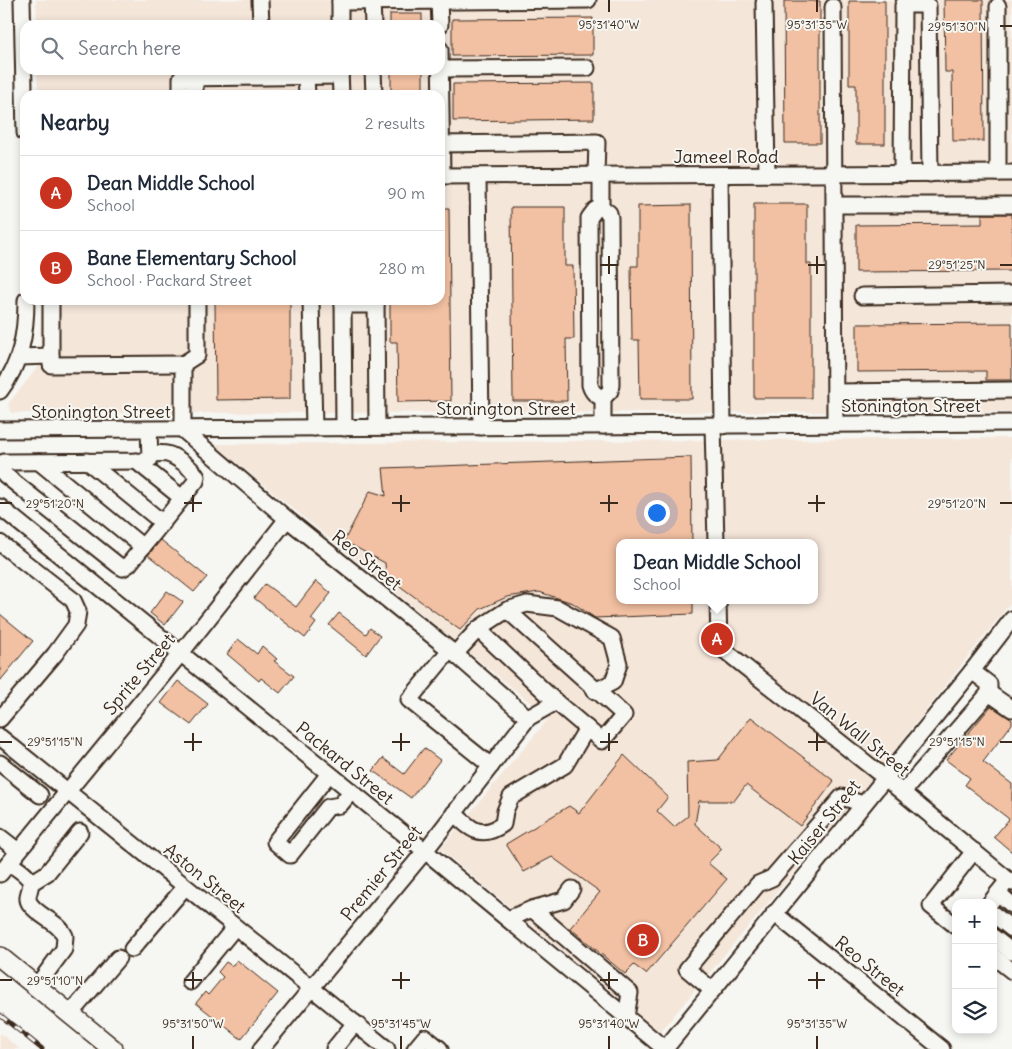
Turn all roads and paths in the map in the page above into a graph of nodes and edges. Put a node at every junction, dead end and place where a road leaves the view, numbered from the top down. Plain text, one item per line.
1 (22, 0) edge
2 (260, 0) edge
3 (588, 0) edge
4 (340, 1) edge
5 (372, 1) edge
6 (439, 1) edge
7 (764, 3) dead end
8 (998, 6) dead end
9 (833, 7) dead end
10 (22, 20) edge
11 (261, 20) edge
12 (340, 20) edge
13 (373, 20) edge
14 (440, 20) edge
15 (588, 68) dead end
16 (445, 69) edge
17 (24, 75) edge
18 (228, 75) edge
19 (291, 75) edge
20 (317, 75) edge
21 (340, 75) edge
22 (373, 75) edge
23 (440, 75) edge
24 (306, 76) junction
25 (195, 77) junction
26 (24, 90) edge
27 (181, 90) edge
28 (196, 90) edge
29 (307, 90) edge
30 (341, 90) edge
31 (374, 90) edge
32 (440, 90) edge
33 (445, 144) edge
34 (1005, 173) edge
35 (767, 174) junction
36 (834, 174) junction
37 (902, 174) junction
38 (930, 174) junction
39 (599, 175) junction
40 (720, 175) junction
41 (445, 176) edge
42 (478, 176) junction
43 (834, 205) junction
44 (1012, 205) edge
45 (601, 207) junction
46 (1012, 294) edge
47 (862, 296) dead end
48 (26, 305) edge
49 (51, 305) edge
50 (196, 305) edge
51 (311, 305) edge
52 (342, 305) edge
53 (376, 305) edge
54 (51, 356) junction
55 (19, 357) junction
56 (183, 364) junction
57 (1012, 390) edge
58 (0, 391) edge
59 (835, 392) junction
60 (603, 398) junction
61 (1012, 423) edge
62 (835, 424) junction
63 (603, 426) junction
64 (718, 426) junction
65 (377, 427) junction
66 (481, 427) junction
67 (314, 428) junction
68 (344, 428) junction
69 (0, 430) edge
70 (149, 430) junction
71 (183, 430) junction
72 (150, 454) junction
73 (88, 461) junction
74 (136, 461) junction
75 (39, 462) junction
76 (182, 498) junction
77 (0, 507) edge
78 (287, 520) junction
79 (163, 522) junction
80 (716, 539) edge
81 (0, 543) edge
82 (143, 547) junction
83 (86, 577) junction
84 (70, 598) junction
85 (718, 604) edge
86 (507, 610) junction
87 (1012, 619) edge
88 (478, 628) junction
89 (453, 652) junction
90 (181, 653) junction
91 (972, 671) junction
92 (595, 690) junction
93 (989, 693) junction
94 (556, 702) junction
95 (1012, 709) edge
96 (528, 718) junction
97 (0, 719) edge
98 (587, 728) junction
99 (0, 737) edge
100 (14, 748) junction
101 (0, 763) edge
102 (491, 766) junction
103 (329, 774) junction
104 (885, 778) junction
105 (67, 791) junction
106 (351, 792) junction
107 (903, 792) junction
108 (40, 795) dead end
109 (863, 804) junction
110 (454, 813) junction
111 (80, 832) dead end
112 (0, 837) edge
113 (425, 851) junction
114 (974, 851) junction
115 (6, 865) edge
116 (1010, 881) edge
117 (31, 883) junction
118 (185, 887) junction
119 (572, 889) dead end
120 (994, 898) edge
121 (1012, 905) edge
122 (532, 909) junction
123 (774, 913) junction
124 (997, 917) edge
125 (508, 919) junction
126 (952, 923) edge
127 (235, 927) junction
128 (1012, 929) edge
129 (997, 940) edge
130 (132, 949) dead end
131 (1012, 952) edge
132 (0, 957) edge
133 (118, 958) dead end
134 (997, 959) edge
135 (1012, 971) edge
136 (190, 982) dead end
137 (36, 987) junction
138 (311, 988) junction
139 (712, 990) junction
140 (70, 1014) junction
141 (626, 1017) junction
142 (355, 1023) junction
143 (113, 1049) edge
144 (260, 1049) edge
145 (334, 1049) edge
146 (387, 1049) edge
147 (415, 1049) edge
148 (440, 1049) edge
149 (665, 1049) edge
150 (942, 1049) edge

1 - 10 street
2 - 11 street
3 - 6 street
4 - 5 street
4 - 12 street
5 - 6 street
5 - 13 street
6 - 14 street
7 - 35 street
8 - 34 street
9 - 36 street
15 - 16 street
17 - 26 street
18 - 25 street
19 - 24 street
20 - 24 street
21 - 30 street
22 - 31 street
23 - 32 street
24 - 29 street
25 - 27 street
25 - 28 street
33 - 39 street
34 - 38 street, Jameel Road
35 - 36 street, Jameel Road
35 - 40 street, Jameel Road
36 - 37 street, Jameel Road
36 - 43 street
37 - 38 street, Jameel Road
37 - 38 street
39 - 40 street, Jameel Road
39 - 42 street, Jameel Road
39 - 45 street
40 - 64 street
41 - 42 street, Jameel Road
42 - 66 street
43 - 44 street
43 - 59 street
45 - 60 street
45 - 60 street
46 - 47 street
48 - 55 street
49 - 54 street
50 - 56 street
51 - 67 street
52 - 68 street
53 - 65 street
54 - 55 street
54 - 56 street
55 - 58 street
56 - 71 street
57 - 59 street
59 - 62 street
60 - 63 street
61 - 62 street, Stonington Street
62 - 64 street, Stonington Street
63 - 64 street, Stonington Street
63 - 66 street, Stonington Street
64 - 80 street
65 - 66 street, Stonington Street
65 - 68 street, Stonington Street
67 - 68 street, Stonington Street
67 - 71 street, Stonington Street
69 - 70 street, Stonington Street
70 - 71 street, Stonington Street
70 - 72 street
71 - 78 street, Reo Street
72 - 74 street
72 - 76 street
73 - 74 street
73 - 75 street
73 - 79 street
74 - 76 street
75 - 82 street
75 - 82 street
76 - 79 street
77 - 83 street, Packard Street
78 - 89 street, Reo Street
78 - 90 street, Sprite Street
79 - 82 street
81 - 84 street
83 - 84 street
83 - 90 street, Packard Street
84 - 97 street
85 - 104 street, Van Wall Street
86 - 88 street
86 - 92 street
86 - 92 street
87 - 91 street, Kaiser Street
88 - 89 street
88 - 94 street
89 - 96 street, Reo Street
89 - 102 street
90 - 103 street, Packard Street
90 - 105 street, Sprite Street
91 - 93 street
91 - 104 street, Kaiser Street
92 - 98 street
93 - 95 street
93 - 107 street
94 - 96 street
94 - 98 street
96 - 102 street, Premier Street
98 - 110 street
99 - 100 street, Aston Street
100 - 101 street
100 - 105 street, Aston Street
101 - 108 street
102 - 110 street, Premier Street
103 - 106 street, Packard Street
103 - 106 street
104 - 107 street, Van Wall Street
104 - 109 street, Kaiser Street
105 - 115 street, Sprite Street
105 - 118 street, Aston Street
106 - 113 street, Packard Street
107 - 114 street, Van Wall Street
109 - 123 street, Kaiser Street
109 - 139 street
110 - 113 street, Premier Street
111 - 117 street
112 - 115 street
113 - 125 street, Packard Street
113 - 138 street, Premier Street
114 - 116 street, Van Wall Street
114 - 126 street
115 - 117 street
116 - 120 street
117 - 137 street
118 - 127 street, Aston Street
118 - 130 street
119 - 122 street
120 - 121 street
122 - 125 street
122 - 141 street
123 - 139 street, Kaiser Street
123 - 150 street, Reo Street
124 - 128 street
125 - 141 street, Packard Street
127 - 136 street
127 - 138 street, Aston Street
129 - 131 street
132 - 137 main road
133 - 140 street
134 - 135 street
137 - 140 main road
138 - 142 street, Aston Street
138 - 144 street, Premier Street
139 - 149 street, Kaiser Street
140 - 143 main road
141 - 149 street, Packard Street
142 - 145 street
142 - 146 street, Aston Street
147 - 148 street

